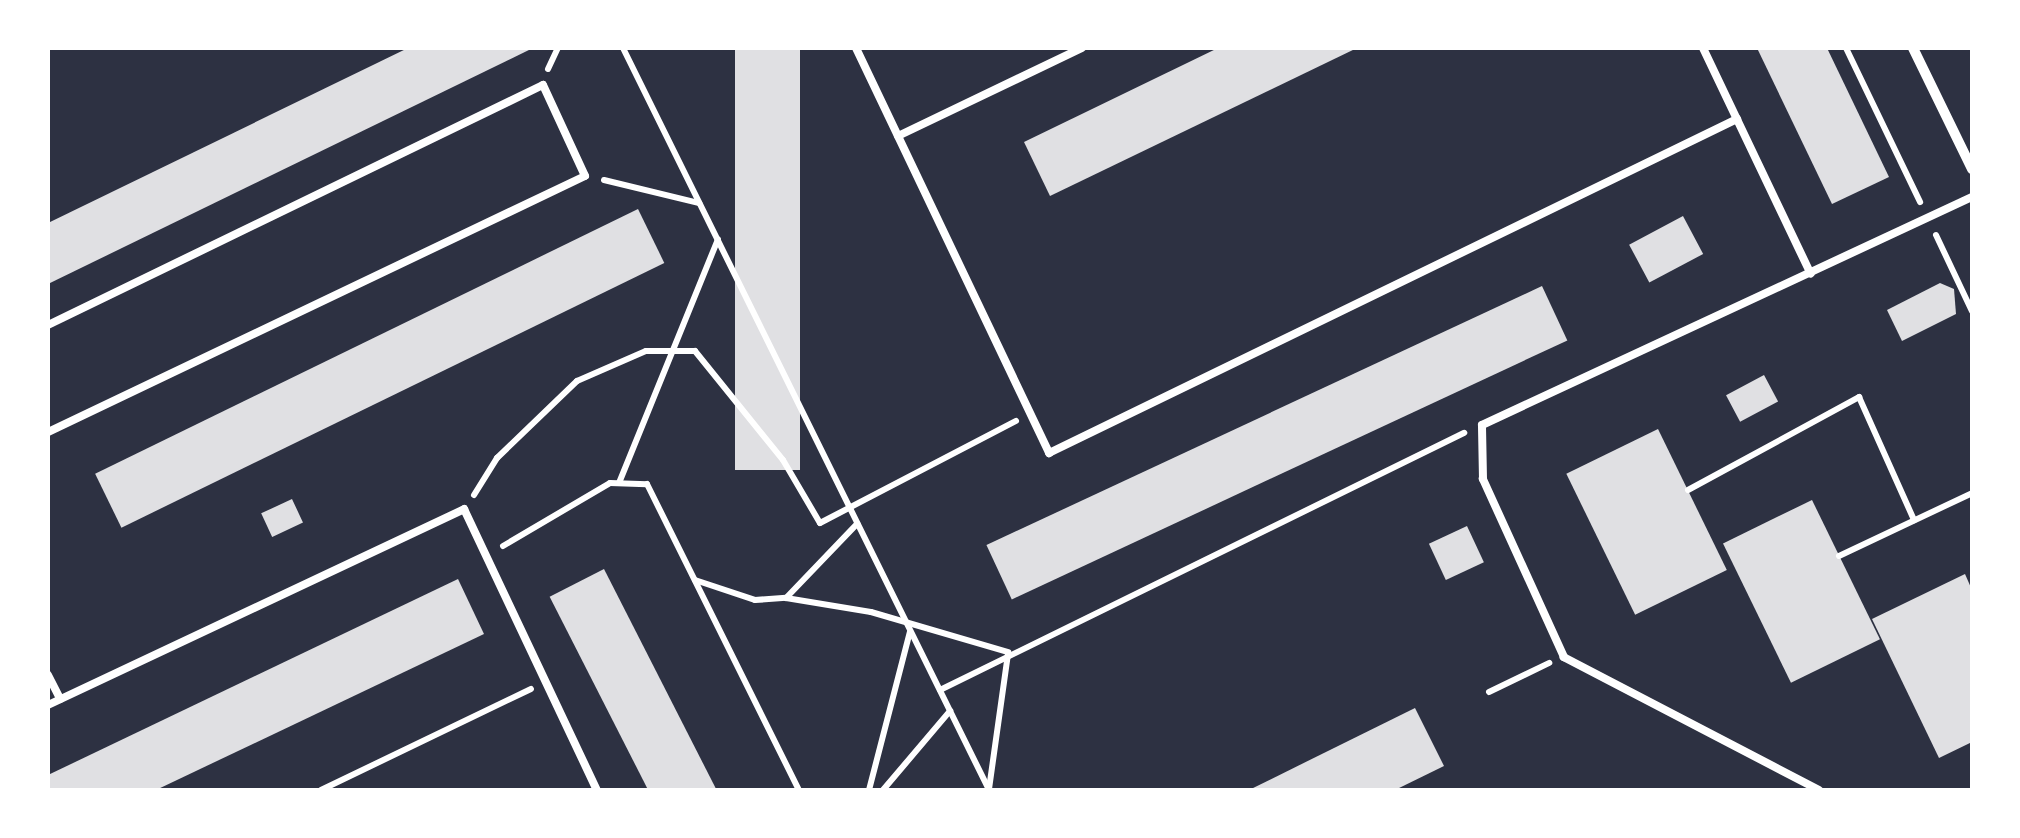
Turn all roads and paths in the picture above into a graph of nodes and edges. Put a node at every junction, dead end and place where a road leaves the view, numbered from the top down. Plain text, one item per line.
1 (623, 48) edge
2 (856, 48) edge
3 (1082, 48) edge
4 (1704, 48) edge
5 (1846, 48) edge
6 (1913, 48) edge
7 (1737, 119) junction
8 (898, 136) junction
9 (1972, 170) edge
10 (585, 176) junction
11 (1972, 197) edge
12 (700, 204) junction
13 (1930, 221) junction
14 (718, 239) junction
15 (1812, 274) junction
16 (1972, 311) edge
17 (48, 326) edge
18 (672, 352) junction
19 (1030, 413) junction
20 (1482, 425) junction
21 (48, 432) edge
22 (619, 483) junction
23 (1688, 490) dead end
24 (1972, 493) edge
25 (464, 510) junction
26 (851, 510) junction
27 (1914, 520) junction
28 (858, 523) junction
29 (486, 555) junction
30 (1839, 556) dead end
31 (695, 580) junction
32 (786, 598) junction
33 (906, 620) junction
34 (910, 630) junction
35 (1009, 653) junction
36 (1564, 656) junction
37 (48, 675) edge
38 (546, 682) junction
39 (940, 690) junction
40 (1489, 692) dead end
41 (60, 699) junction
42 (48, 705) edge
43 (950, 710) junction
44 (321, 790) edge
45 (596, 790) edge
46 (800, 790) edge
47 (869, 790) edge
48 (883, 790) edge
49 (989, 790) edge
50 (1819, 790) edge

1 - 12 path
2 - 8 lane
3 - 8 lane
4 - 7 lane
5 - 13 path
6 - 9 street
7 - 15 lane
7 - 19 lane
8 - 19 lane
10 - 12 path
10 - 17 lane
10 - 21 lane
11 - 13 lane
12 - 14 path
13 - 15 lane
13 - 16 path
14 - 18 path
14 - 26 path
15 - 20 lane
18 - 22 path
18 - 25 path
18 - 26 path
19 - 26 path
20 - 35 path
20 - 36 lane
22 - 29 path
22 - 31 path
23 - 27 path
24 - 27 path
25 - 29 lane
25 - 41 lane
26 - 28 path
27 - 30 path
28 - 32 path
28 - 33 path
29 - 38 lane
31 - 32 path
31 - 46 path
32 - 33 path
33 - 34 path
33 - 35 path
34 - 39 path
34 - 47 path
35 - 39 path
35 - 49 path
36 - 40 path
36 - 50 lane
37 - 41 lane
38 - 44 path
38 - 45 lane
39 - 43 path
41 - 42 lane
43 - 48 path
43 - 49 path

